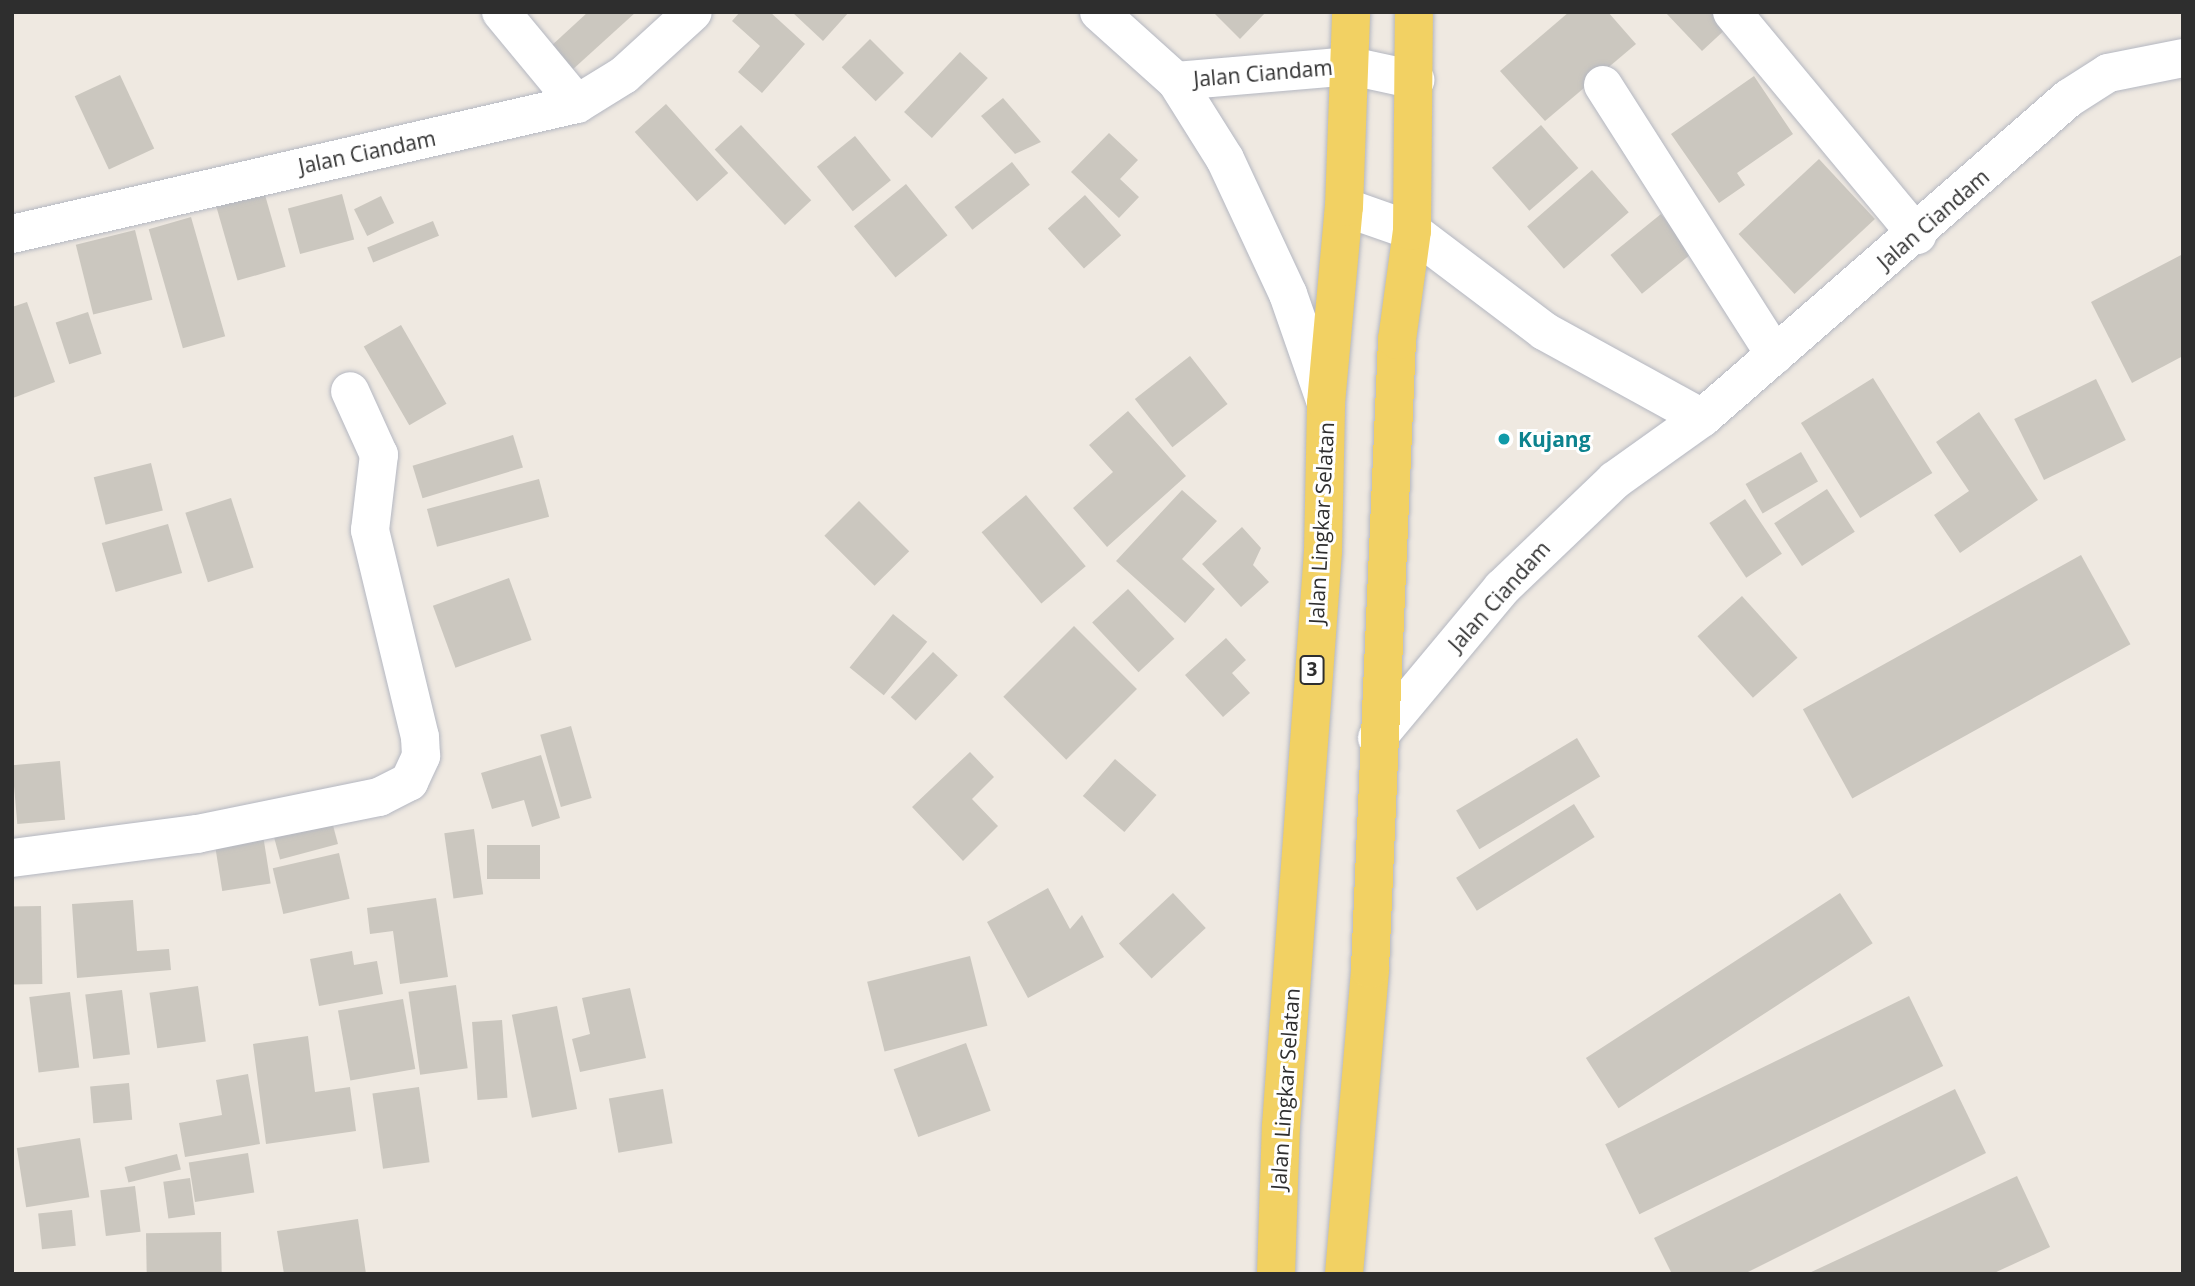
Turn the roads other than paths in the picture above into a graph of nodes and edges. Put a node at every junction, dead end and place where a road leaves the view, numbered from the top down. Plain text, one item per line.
1 (500, 12) edge
2 (693, 12) edge
3 (1099, 12) edge
4 (1351, 12) edge
5 (1414, 12) edge
6 (1732, 12) edge
7 (2183, 58) edge
8 (1351, 66) junction
9 (1415, 80) junction
10 (1176, 81) junction
11 (1602, 85) dead end
12 (577, 104) junction
13 (1344, 207) junction
14 (1412, 231) junction
15 (12, 234) edge
16 (1917, 235) junction
17 (1775, 355) junction
18 (350, 391) dead end
19 (1326, 403) junction
20 (1702, 418) junction
21 (1377, 738) junction
22 (12, 858) edge
23 (1276, 1274) edge
24 (1344, 1274) edge

1 - 12 street
2 - 12 street, Jalan Ciandam
3 - 10 street, Jalan Ciandam
4 - 8 main road, Jalan Lingkar Selatan
5 - 9 main road
6 - 16 street
7 - 16 street, Jalan Ciandam
8 - 9 street, Jalan Ciandam
8 - 10 street, Jalan Ciandam
8 - 13 main road, Jalan Lingkar Selatan / 3
9 - 14 main road
10 - 19 street, Jalan Ciandam
11 - 17 street
12 - 15 street, Jalan Ciandam
13 - 14 street
13 - 19 main road, Jalan Lingkar Selatan / 3
14 - 20 street
14 - 21 main road
16 - 17 street, Jalan Ciandam
17 - 20 street, Jalan Ciandam
18 - 22 street
19 - 23 main road, Jalan Lingkar Selatan / 3
20 - 21 street, Jalan Ciandam
21 - 24 main road

